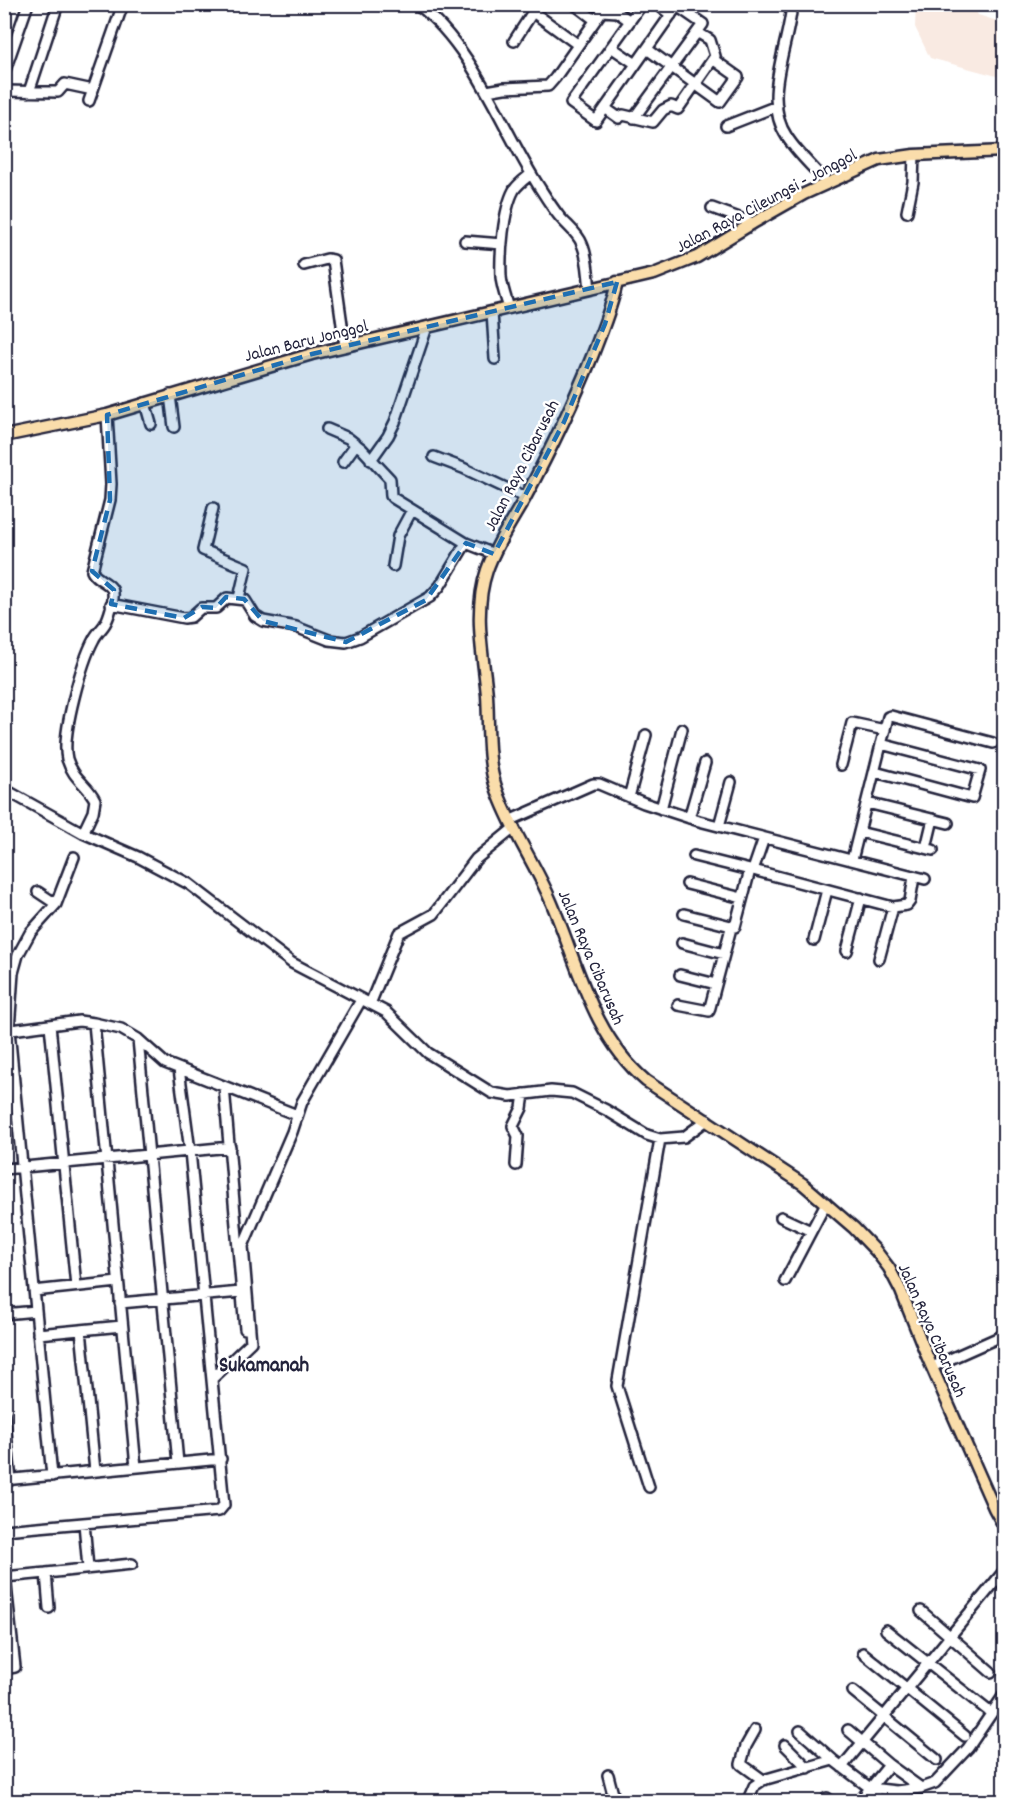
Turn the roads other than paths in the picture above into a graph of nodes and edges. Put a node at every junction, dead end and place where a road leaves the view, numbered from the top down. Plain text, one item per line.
1 (28, 4) edge
2 (58, 4) edge
3 (123, 4) edge
4 (574, 4) edge
5 (642, 4) edge
6 (657, 4) edge
7 (792, 4) edge
8 (418, 5) edge
9 (535, 7) edge
10 (671, 15) junction
11 (595, 20) junction
12 (630, 21) junction
13 (697, 32) junction
14 (514, 41) dead end
15 (577, 44) junction
16 (611, 47) junction
17 (647, 49) junction
18 (714, 60) junction
19 (636, 64) junction
20 (672, 67) junction
21 (4, 73) edge
22 (696, 84) junction
23 (93, 90) junction
24 (4, 91) edge
25 (487, 91) junction
26 (29, 92) junction
27 (89, 101) dead end
28 (777, 106) junction
29 (605, 108) junction
30 (634, 118) junction
31 (726, 126) dead end
32 (1005, 151) edge
33 (914, 155) junction
34 (531, 174) junction
35 (828, 183) junction
36 (712, 208) dead end
37 (907, 212) dead end
38 (753, 222) junction
39 (465, 241) dead end
40 (502, 244) junction
41 (304, 265) dead end
42 (617, 282) junction
43 (590, 289) junction
44 (509, 308) junction
45 (492, 312) junction
46 (427, 327) junction
47 (345, 346) junction
48 (495, 359) dead end
49 (170, 395) junction
50 (145, 403) junction
51 (107, 415) junction
52 (151, 424) dead end
53 (174, 427) dead end
54 (327, 429) dead end
55 (4, 436) edge
56 (356, 444) junction
57 (434, 458) dead end
58 (371, 460) junction
59 (343, 462) dead end
60 (525, 497) junction
61 (213, 508) dead end
62 (412, 510) junction
63 (466, 543) junction
64 (494, 554) junction
65 (393, 566) dead end
66 (239, 598) junction
67 (111, 604) junction
68 (682, 729) dead end
69 (885, 730) junction
70 (646, 735) dead end
71 (993, 743) dead end
72 (881, 744) junction
73 (705, 763) dead end
74 (841, 765) dead end
75 (875, 772) junction
76 (731, 782) dead end
77 (4, 789) edge
78 (629, 797) junction
79 (867, 803) junction
80 (661, 808) junction
81 (689, 818) junction
82 (933, 819) junction
83 (948, 823) dead end
84 (512, 824) junction
85 (719, 826) junction
86 (859, 832) junction
87 (83, 833) junction
88 (764, 838) junction
89 (694, 856) dead end
90 (74, 857) dead end
91 (852, 860) junction
92 (752, 870) junction
93 (914, 877) junction
94 (925, 879) dead end
95 (687, 884) dead end
96 (827, 890) junction
97 (38, 892) dead end
98 (742, 898) junction
99 (861, 898) junction
100 (56, 904) junction
101 (893, 907) junction
102 (684, 914) dead end
103 (735, 927) junction
104 (814, 940) dead end
105 (682, 943) dead end
106 (848, 951) dead end
107 (724, 954) junction
108 (879, 959) dead end
109 (680, 975) dead end
110 (716, 984) junction
111 (366, 1002) junction
112 (678, 1005) dead end
113 (94, 1023) junction
114 (50, 1025) junction
115 (7, 1030) edge
116 (138, 1039) junction
117 (179, 1069) junction
118 (224, 1087) junction
119 (524, 1094) junction
120 (297, 1115) junction
121 (706, 1119) junction
122 (660, 1139) junction
123 (230, 1148) junction
124 (190, 1151) junction
125 (149, 1155) junction
126 (106, 1159) junction
127 (64, 1163) junction
128 (516, 1165) dead end
129 (22, 1167) junction
130 (4, 1169) edge
131 (826, 1203) junction
132 (781, 1217) dead end
133 (236, 1231) junction
134 (811, 1231) junction
135 (785, 1281) dead end
136 (118, 1282) junction
137 (76, 1286) junction
138 (34, 1291) junction
139 (241, 1292) junction
140 (204, 1295) junction
141 (163, 1299) junction
142 (120, 1304) junction
143 (36, 1311) junction
144 (4, 1314) edge
145 (122, 1326) junction
146 (81, 1330) junction
147 (38, 1334) junction
148 (1005, 1335) edge
149 (932, 1367) junction
150 (212, 1374) junction
151 (4, 1414) edge
152 (221, 1459) junction
153 (178, 1463) junction
154 (136, 1467) junction
155 (95, 1472) junction
156 (52, 1476) junction
157 (8, 1480) edge
158 (649, 1487) dead end
159 (132, 1524) dead end
160 (84, 1526) junction
161 (1005, 1526) edge
162 (4, 1530) edge
163 (132, 1564) dead end
164 (88, 1568) junction
165 (1005, 1570) edge
166 (46, 1573) junction
167 (5, 1576) edge
168 (49, 1608) dead end
169 (921, 1611) dead end
170 (886, 1630) dead end
171 (950, 1637) junction
172 (863, 1653) dead end
173 (928, 1664) junction
174 (4, 1669) edge
175 (991, 1672) dead end
176 (907, 1689) junction
177 (853, 1690) dead end
178 (1005, 1695) edge
179 (991, 1713) junction
180 (884, 1715) junction
181 (754, 1730) dead end
182 (848, 1730) dead end
183 (800, 1731) dead end
184 (965, 1736) dead end
185 (862, 1741) junction
186 (785, 1745) dead end
187 (833, 1760) junction
188 (937, 1760) dead end
189 (889, 1765) junction
190 (842, 1767) junction
191 (808, 1768) junction
192 (608, 1775) dead end
193 (763, 1780) junction
194 (921, 1788) junction
195 (869, 1790) junction
196 (615, 1802) edge
197 (747, 1802) edge
198 (859, 1802) edge
199 (882, 1802) edge

1 - 21 street
2 - 26 street
3 - 23 street
4 - 11 street
5 - 12 street
6 - 10 street
7 - 28 street
8 - 25 street
9 - 14 street
9 - 15 street
10 - 13 street
10 - 17 street
11 - 12 street
11 - 15 street
12 - 16 street
13 - 18 street
13 - 20 street
15 - 25 street
16 - 19 street
16 - 29 street
17 - 19 street
17 - 20 street
18 - 22 street
18 - 22 street
19 - 29 street
20 - 22 street
20 - 30 street
22 - 30 street
23 - 26 street
23 - 27 street
24 - 26 street
25 - 34 street
28 - 31 street
28 - 35 street
29 - 30 street
32 - 33 main road, Jalan Raya Cileungsi - Jonggol
33 - 35 main road, Jalan Raya Cileungsi - Jonggol
33 - 37 street
34 - 40 street
34 - 43 street
35 - 38 main road, Jalan Raya Cileungsi - Jonggol
36 - 38 street
38 - 42 main road, Jalan Raya Cileungsi - Jonggol
39 - 40 street
40 - 44 street
41 - 47 street
42 - 43 main road, Jalan Baru Jonggol
42 - 60 main road, Jalan Raya Cibarusah
43 - 44 main road, Jalan Baru Jonggol
44 - 45 main road, Jalan Baru Jonggol
45 - 46 main road, Jalan Baru Jonggol
45 - 48 street
46 - 47 main road, Jalan Baru Jonggol
46 - 58 street
47 - 49 main road, Jalan Baru Jonggol
49 - 50 main road, Jalan Baru Jonggol
49 - 53 street
50 - 51 main road, Jalan Baru Jonggol
50 - 52 street
51 - 55 main road, Jalan Baru Jonggol
51 - 67 street
54 - 56 street
56 - 58 street
56 - 59 street
57 - 60 street
58 - 62 street
60 - 64 main road, Jalan Raya Cibarusah
61 - 66 street
62 - 63 street
62 - 65 street
63 - 64 street
63 - 66 street
64 - 84 main road, Jalan Raya Cibarusah
66 - 67 street
67 - 87 street
68 - 80 street
69 - 71 street
69 - 72 street
69 - 74 street
70 - 78 street
72 - 75 street
72 - 75 street
73 - 81 street
75 - 79 street
76 - 85 street
77 - 87 street
78 - 80 street
78 - 84 street
79 - 82 street
79 - 86 street
80 - 81 street
81 - 85 street
82 - 83 street
82 - 86 street
84 - 111 street
84 - 121 main road, Jalan Raya Cibarusah
85 - 88 street
86 - 91 street
87 - 111 street
88 - 91 street
88 - 92 street
89 - 92 street
90 - 100 street
91 - 93 street
92 - 96 street
92 - 98 street
93 - 94 street
93 - 101 street
95 - 98 street
96 - 99 street
96 - 104 street
97 - 100 street
98 - 103 street
99 - 101 street
99 - 106 street
100 - 115 street
101 - 108 street
102 - 103 street
103 - 107 street
105 - 107 street
107 - 110 street
109 - 110 street
110 - 112 street
111 - 119 street
111 - 120 street
113 - 114 street
113 - 116 street
113 - 126 street
114 - 115 street
114 - 127 street
115 - 129 street
116 - 117 street
116 - 125 street
117 - 118 street
117 - 124 street
118 - 120 street
118 - 123 street
119 - 122 street
119 - 128 street
120 - 133 street
120 - 150 street
121 - 122 street
121 - 131 main road, Jalan Raya Cibarusah
122 - 158 street
123 - 124 street
123 - 133 street
124 - 125 street
124 - 140 street
125 - 126 street
125 - 141 street
126 - 127 street
126 - 136 street
127 - 129 street
127 - 137 street
129 - 130 street
129 - 138 street
131 - 134 street
131 - 149 main road, Jalan Raya Cibarusah
132 - 134 street
133 - 139 street
134 - 135 street
136 - 137 street
136 - 142 street
137 - 138 street
138 - 143 street
139 - 140 street
139 - 150 street
140 - 141 street
140 - 150 street
141 - 142 street
141 - 153 street
142 - 145 street
143 - 144 street
143 - 147 street
145 - 146 street
145 - 154 street
146 - 147 street
146 - 155 street
147 - 156 street
148 - 149 street
149 - 161 main road, Jalan Raya Cibarusah
150 - 152 street
151 - 157 street
152 - 153 street
152 - 160 street
153 - 154 street
154 - 155 street
155 - 156 street
156 - 157 street
159 - 160 street
160 - 162 street
160 - 164 street
163 - 164 street
164 - 166 street
165 - 171 street
166 - 167 street
166 - 168 street
167 - 174 street
169 - 171 street
170 - 173 street
171 - 173 street
171 - 175 street
172 - 176 street
173 - 176 street
173 - 179 street
176 - 180 street
176 - 184 street
177 - 180 street
178 - 179 street
179 - 194 street
180 - 185 street
180 - 188 street
181 - 193 street
182 - 185 street
183 - 187 street
185 - 189 street
185 - 190 street
186 - 191 street
187 - 190 street
187 - 191 street
189 - 194 street
189 - 195 street
190 - 195 street
191 - 193 street
192 - 196 street
193 - 197 street
194 - 195 street
195 - 198 street
195 - 199 street

